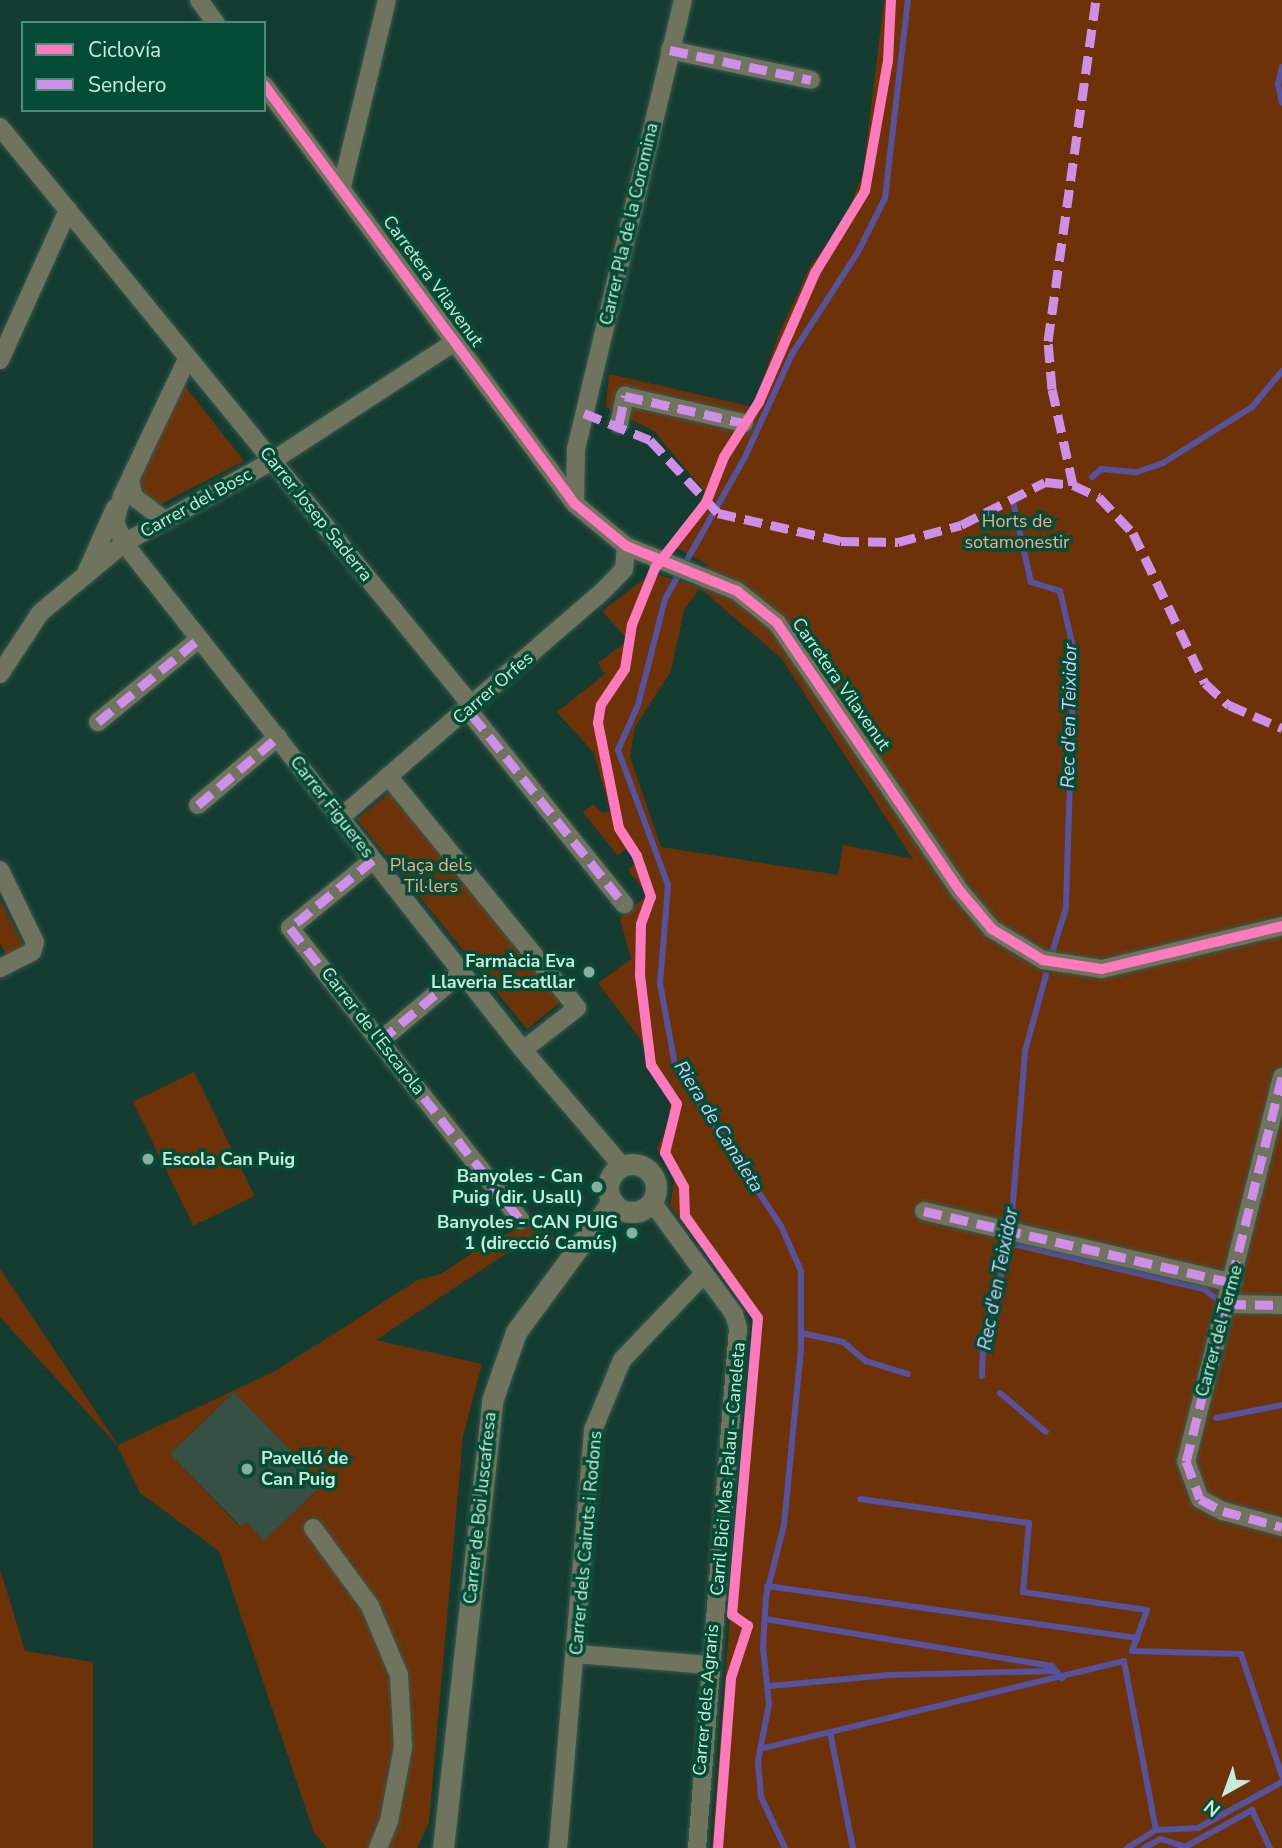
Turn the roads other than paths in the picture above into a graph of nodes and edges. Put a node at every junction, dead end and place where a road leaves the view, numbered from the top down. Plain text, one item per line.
1 (199, 0) edge
2 (387, 0) edge
3 (683, 0) edge
4 (215, 21) edge
5 (670, 50) junction
6 (811, 80) dead end
7 (266, 88) edge
8 (0, 127) edge
9 (342, 187) junction
10 (68, 210) junction
11 (456, 341) junction
12 (187, 359) junction
13 (0, 360) edge
14 (744, 423) dead end
15 (619, 424) dead end
16 (576, 449) junction
17 (538, 457) junction
18 (272, 461) junction
19 (126, 488) junction
20 (575, 505) junction
21 (164, 520) junction
22 (124, 543) junction
23 (626, 546) junction
24 (86, 574) junction
25 (200, 639) junction
26 (0, 674) edge
27 (472, 706) junction
28 (98, 722) dead end
29 (278, 737) junction
30 (388, 776) junction
31 (198, 804) dead end
32 (340, 817) junction
33 (373, 859) junction
34 (0, 870) edge
35 (624, 905) dead end
36 (1282, 926) edge
37 (0, 968) edge
38 (462, 972) junction
39 (380, 1041) junction
40 (523, 1050) junction
41 (1282, 1077) edge
42 (622, 1166) junction
43 (612, 1202) junction
44 (652, 1202) junction
45 (924, 1211) dead end
46 (521, 1220) dead end
47 (703, 1275) junction
48 (1233, 1283) junction
49 (1228, 1304) junction
50 (1282, 1305) edge
51 (1282, 1527) edge
52 (313, 1528) dead end
53 (577, 1654) junction
54 (709, 1665) junction
55 (378, 1848) edge
56 (443, 1848) edge
57 (558, 1848) edge
58 (697, 1848) edge

1 - 4 street
2 - 9 street
3 - 5 street, Carrer Pla de la Coromina
5 - 6 street
5 - 16 street, Carrer Pla de la Coromina
7 - 9 street, Carretera Vilavenut
8 - 10 street, Carrer Josep Saderra
9 - 11 street, Carretera Vilavenut
10 - 12 street, Carrer Josep Saderra
10 - 13 street
11 - 17 street, Carretera Vilavenut
11 - 18 street, Carrer del Bosc
12 - 18 street, Carrer Josep Saderra
12 - 19 street
14 - 15 street
16 - 17 street
16 - 20 street, Carrer Pla de la Coromina
17 - 20 street, Carretera Vilavenut
18 - 21 street, Carrer del Bosc
18 - 27 street, Carrer Josep Saderra
19 - 21 street
19 - 22 street
19 - 24 street
20 - 23 street, Carretera Vilavenut
21 - 22 street, Carrer del Bosc
22 - 24 street, Carrer del Bosc
22 - 25 street, Carrer Figueres
23 - 27 street, Carrer Orfes
23 - 36 street, Carretera Vilavenut
24 - 26 street, Carrer del Bosc
25 - 28 street
25 - 29 street, Carrer Figueres
27 - 30 street, Carrer Orfes
27 - 35 street, Carrer Josep Saderra
29 - 31 street
29 - 32 street, Carrer Figueres
30 - 32 street, Carrer Orfes
30 - 40 street
32 - 33 street, Carrer Figueres
33 - 38 street, Carrer Figueres
33 - 39 street, Carrer de l'Escarola
34 - 37 street
38 - 39 street
38 - 40 street, Carrer Figueres
39 - 46 street, Carrer de l'Escarola
40 - 42 street, Carrer Figueres
41 - 48 street, Carrer del Terme
42 - 43 street
42 - 44 street
43 - 44 street
43 - 56 street, Carrer de Boi Juscafresa
44 - 47 street, Carrer dels Agraris
45 - 48 street
47 - 53 street, Carrer dels Cairuts i Rodons
47 - 54 street, Carrer dels Agraris
48 - 49 street, Carrer del Terme
49 - 50 street
49 - 51 street, Carrer del Terme
52 - 55 street
53 - 54 street
53 - 57 street, Carrer dels Cairuts i Rodons
54 - 58 street, Carrer dels Agraris

